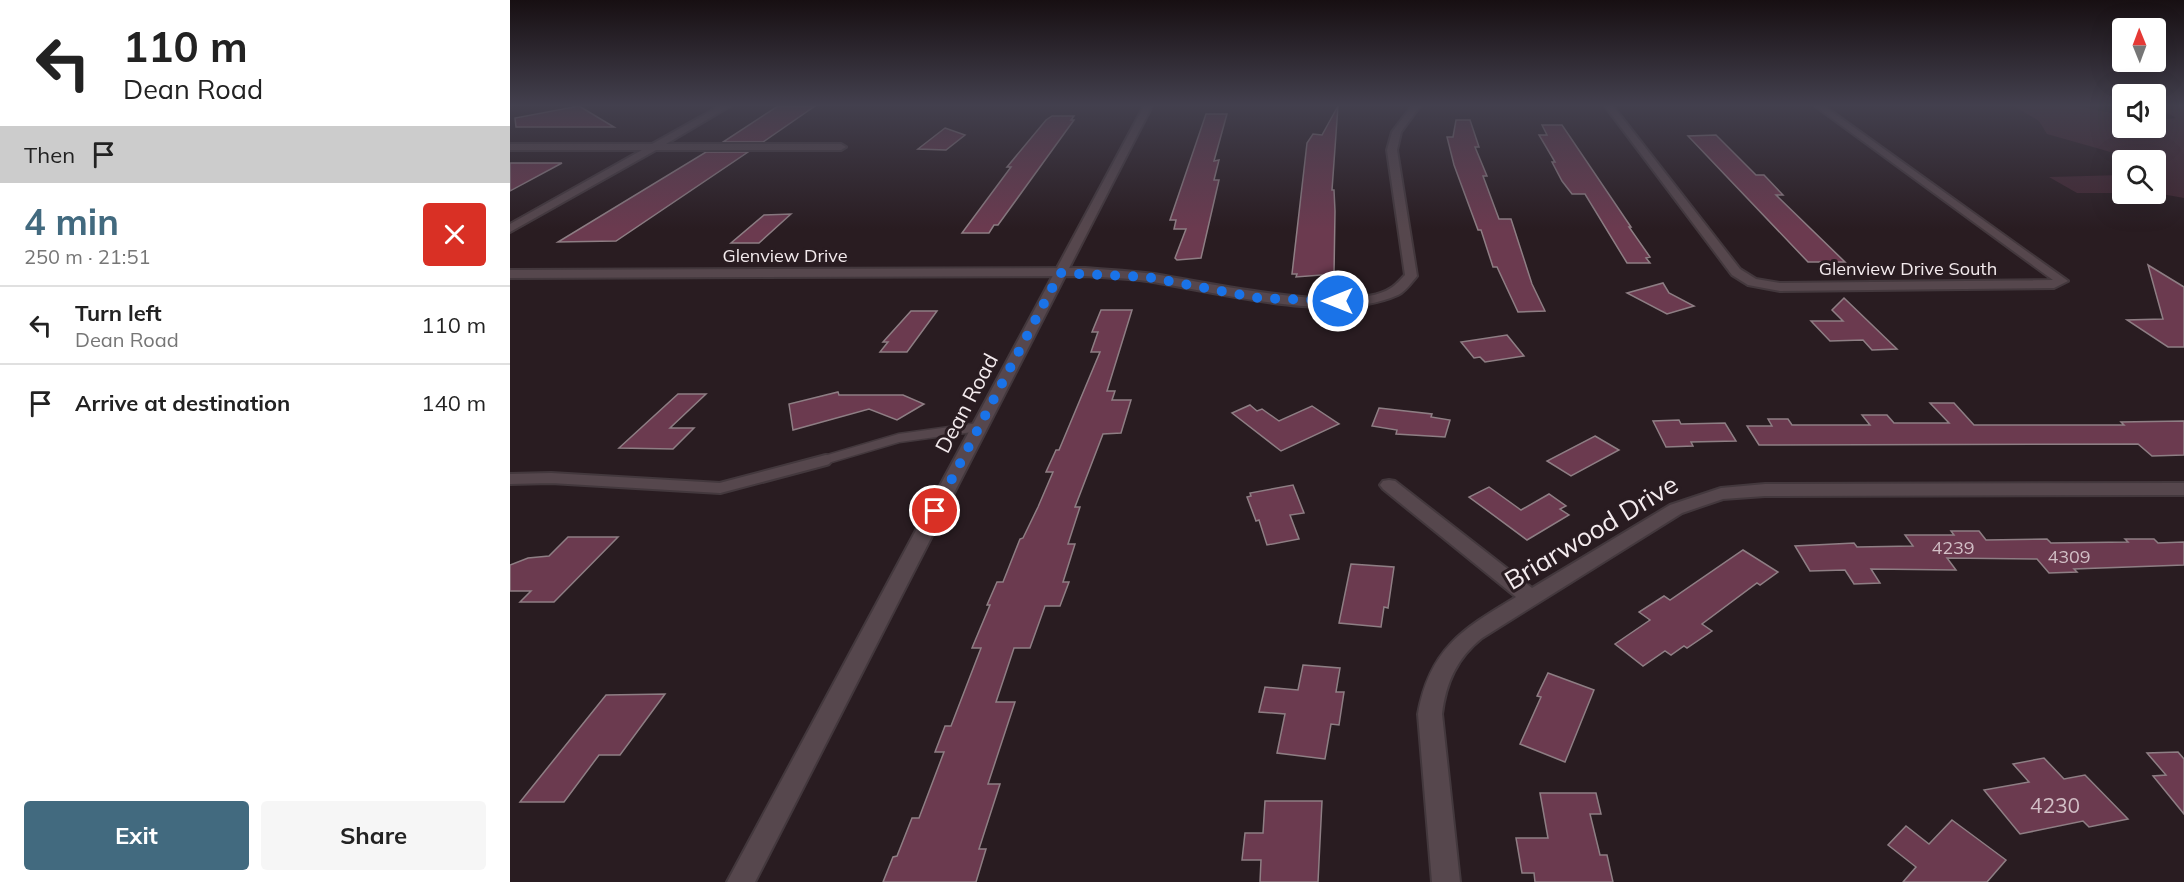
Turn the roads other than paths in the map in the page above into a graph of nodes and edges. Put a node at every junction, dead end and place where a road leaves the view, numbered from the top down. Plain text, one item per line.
1 (653, 147) edge
2 (1126, 147) edge
3 (1392, 147) edge
4 (1640, 147) edge
5 (1876, 147) edge
6 (510, 229) edge
7 (1060, 273) junction
8 (510, 274) edge
9 (979, 427) junction
10 (510, 478) edge
11 (1389, 485) dead end
12 (2184, 489) edge
13 (1531, 598) junction
14 (741, 882) edge
15 (1446, 882) edge

1 - 6 street
2 - 7 street, Dean Road
3 - 7 street, Glenview Drive
4 - 5 street, Glenview Drive South
7 - 8 street, Glenview Drive
7 - 9 street, Dean Road
9 - 10 lane
9 - 14 street, Dean Road
11 - 13 street
12 - 13 street, Briarwood Drive
13 - 15 street, Briarwood Drive

